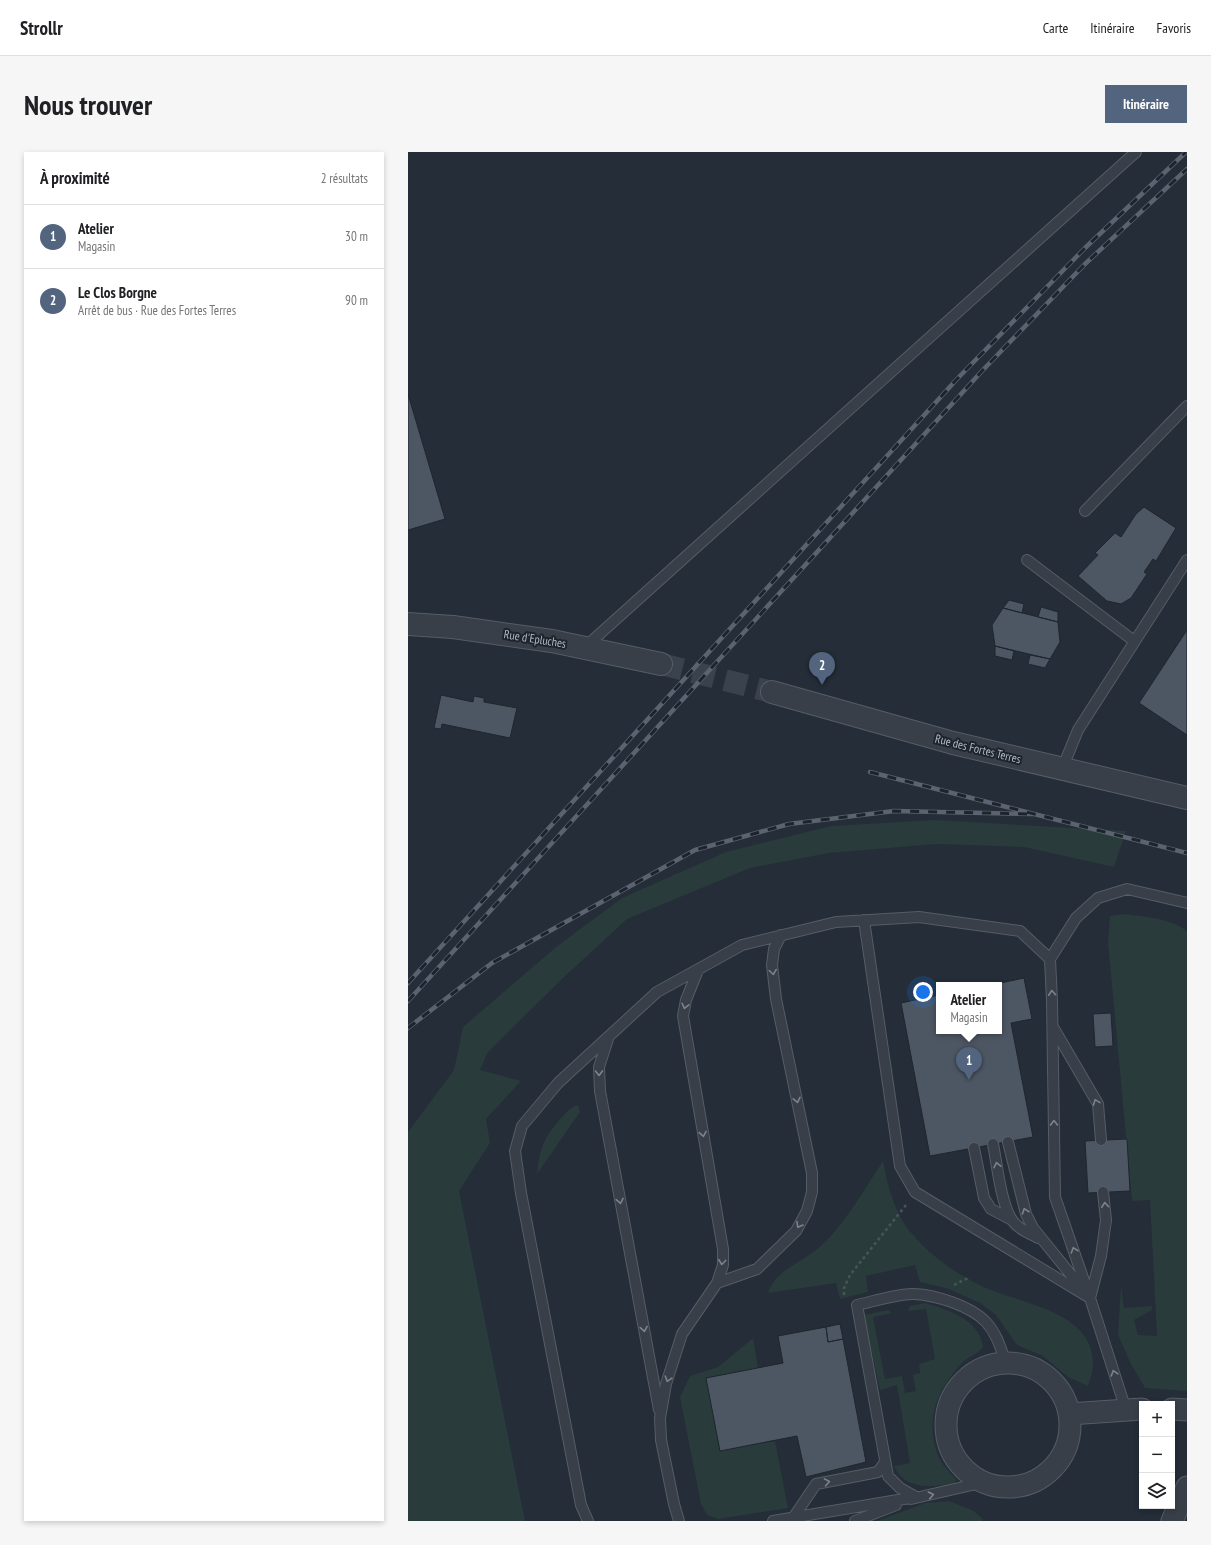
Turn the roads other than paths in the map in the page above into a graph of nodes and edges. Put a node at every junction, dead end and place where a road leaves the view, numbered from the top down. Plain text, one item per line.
1 (1136, 152) edge
2 (1187, 406) edge
3 (1085, 511) dead end
4 (1026, 560) dead end
5 (1187, 560) edge
6 (408, 624) edge
7 (1134, 641) junction
8 (584, 648) junction
9 (661, 664) tunnel mouth
10 (772, 692) tunnel mouth
11 (1062, 769) junction
12 (1187, 798) edge
13 (1187, 903) edge
14 (864, 920) junction
15 (781, 935) junction
16 (1050, 959) junction
17 (698, 970) junction
18 (1053, 1026) junction
19 (609, 1036) junction
20 (1101, 1140) dead end
21 (1008, 1142) dead end
22 (993, 1144) dead end
23 (974, 1148) dead end
24 (1104, 1192) dead end
25 (1012, 1220) junction
26 (1043, 1240) junction
27 (717, 1283) junction
28 (1090, 1298) junction
29 (1006, 1363) junction
30 (1175, 1409) edge
31 (1134, 1410) edge
32 (1187, 1410) edge
33 (1069, 1414) junction
34 (660, 1418) junction
35 (885, 1462) junction
36 (985, 1482) junction
37 (1187, 1487) edge
38 (916, 1498) junction
39 (793, 1518) junction
40 (588, 1521) edge
41 (680, 1521) edge
42 (773, 1521) edge
43 (855, 1521) edge
44 (1172, 1521) edge

1 - 8 lane
2 - 3 lane
4 - 7 lane
5 - 7 lane
6 - 8 street, Rue d'Epluches
7 - 11 lane
8 - 9 street, Rue d'Epluches
10 - 11 street, Rue des Fortes Terres
11 - 12 street, Rue des Fortes Terres
13 - 16 lane
14 - 15 lane
14 - 16 lane
14 - 28 lane
15 - 17 lane
15 -> 27 lane
18 -> 16 lane
17 - 19 lane
17 -> 27 lane
20 -> 18 lane
28 -> 18 lane
19 -> 34 lane
19 - 40 lane
26 -> 21 lane
25 -> 22 lane
23 - 25 lane
28 -> 24 lane
25 - 26 lane
26 - 28 lane
27 -> 34 lane
31 -> 28 lane
29 - 33 street
29 - 35 lane
29 - 36 street
30 - 32 street
31 - 33 street
33 - 36 street
34 - 41 lane
35 - 38 lane
39 -> 35 lane
38 -> 36 lane
37 - 44 street
38 - 39 lane
38 - 43 lane
39 - 42 lane

